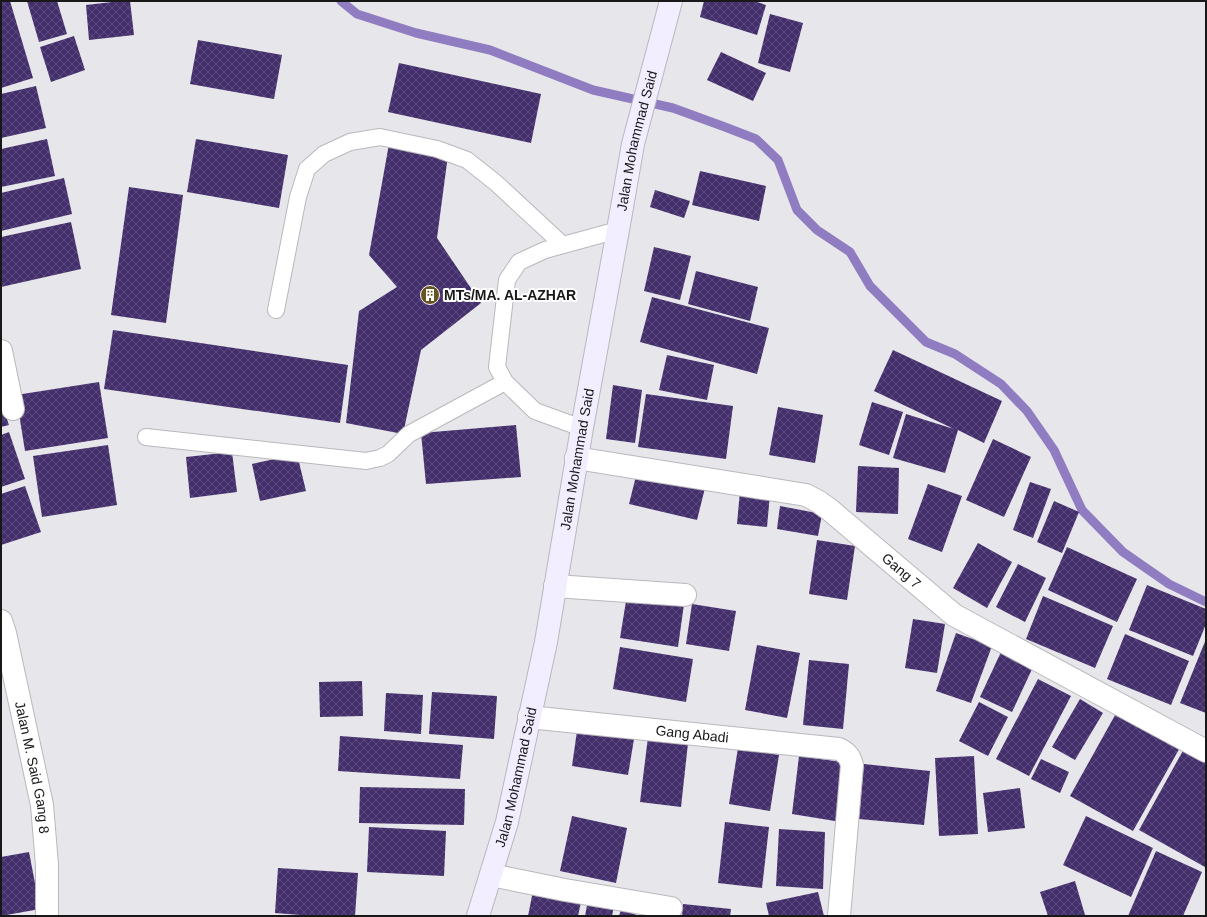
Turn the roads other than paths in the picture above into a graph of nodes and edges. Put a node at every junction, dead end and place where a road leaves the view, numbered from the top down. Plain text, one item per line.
1 (670, 1) edge
2 (618, 230) junction
3 (564, 245) junction
4 (276, 310) dead end
5 (1, 351) edge
6 (505, 382) junction
7 (13, 409) dead end
8 (582, 428) junction
9 (146, 437) dead end
10 (576, 458) junction
11 (555, 586) junction
12 (685, 595) dead end
13 (1, 621) edge
14 (529, 717) junction
15 (1206, 751) edge
16 (491, 875) junction
17 (671, 908) dead end
18 (48, 916) edge
19 (478, 916) edge
20 (839, 916) edge

1 - 2 street, Jalan Mohammad Said
2 - 3 lane
2 - 8 street, Jalan Mohammad Said
3 - 4 lane
3 - 6 lane
5 - 7 street
6 - 8 lane
6 - 9 lane
8 - 10 street, Jalan Mohammad Said
10 - 11 street, Jalan Mohammad Said
10 - 15 street, Gang 7
11 - 12 street
11 - 14 street, Jalan Mohammad Said
13 - 18 street, Jalan M. Said Gang 8
14 - 16 street, Jalan Mohammad Said
14 - 20 street, Gang Abadi
16 - 17 street
16 - 19 street, Jalan Mohammad Said

